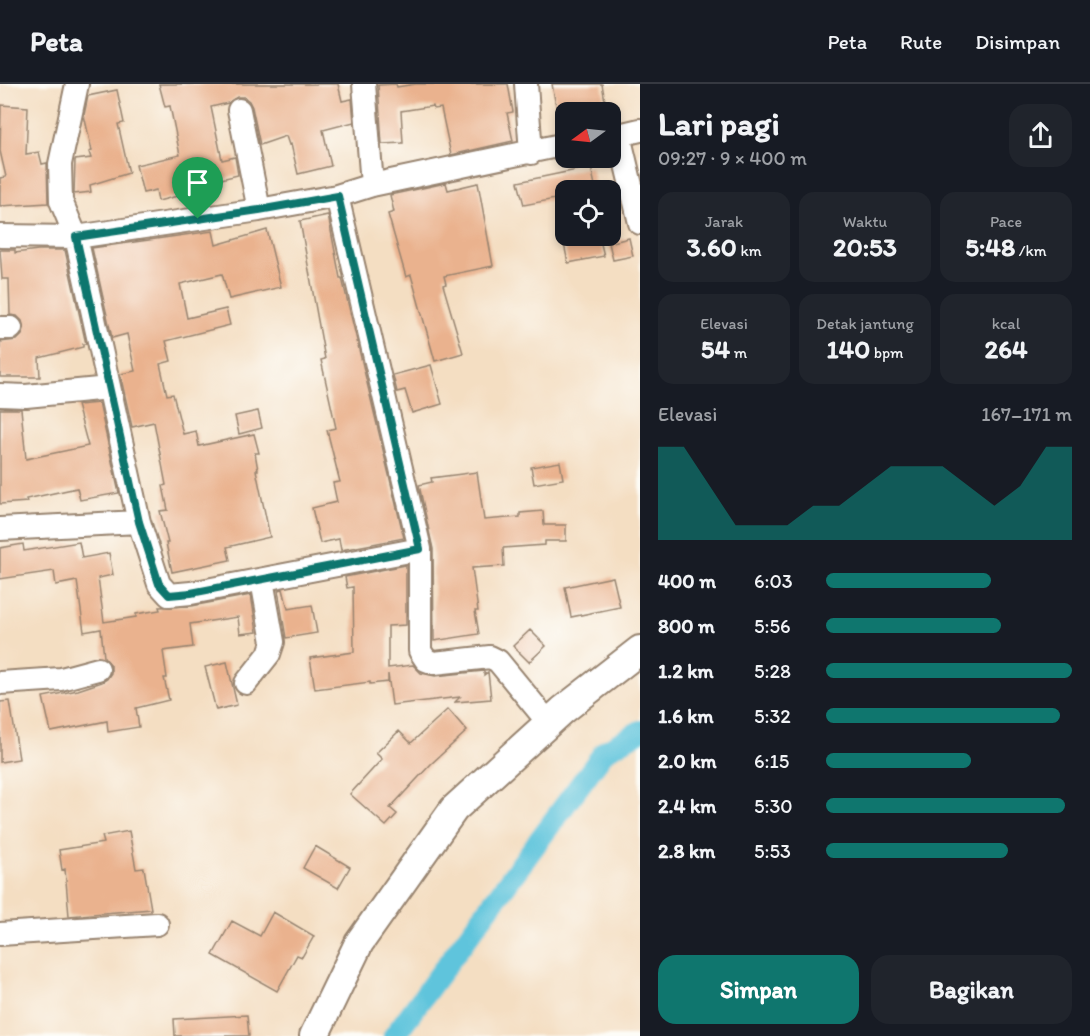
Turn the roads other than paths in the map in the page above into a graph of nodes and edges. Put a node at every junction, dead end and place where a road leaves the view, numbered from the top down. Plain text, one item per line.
1 (77, 84) edge
2 (364, 84) edge
3 (526, 84) edge
4 (239, 110) dead end
5 (623, 134) edge
6 (555, 147) edge
7 (531, 153) junction
8 (372, 185) junction
9 (338, 196) junction
10 (259, 210) junction
11 (640, 223) edge
12 (0, 236) edge
13 (76, 237) junction
14 (109, 388) junction
15 (0, 395) edge
16 (139, 522) junction
17 (0, 529) edge
18 (420, 549) junction
19 (262, 579) junction
20 (640, 650) edge
21 (98, 669) dead end
22 (246, 682) dead end
23 (0, 683) edge
24 (548, 723) junction
25 (157, 924) dead end
26 (0, 934) edge
27 (314, 1036) edge

1 - 13 street
2 - 8 street
3 - 7 street
4 - 10 street
5 - 11 street
6 - 7 street
7 - 8 street
8 - 9 street
9 - 10 street
9 - 18 street
10 - 13 street
12 - 13 street
13 - 14 street
14 - 15 street
14 - 16 street
16 - 17 street
16 - 19 street
18 - 19 street
18 - 24 street
19 - 22 street
20 - 24 street
21 - 23 street
24 - 27 street
25 - 26 street

